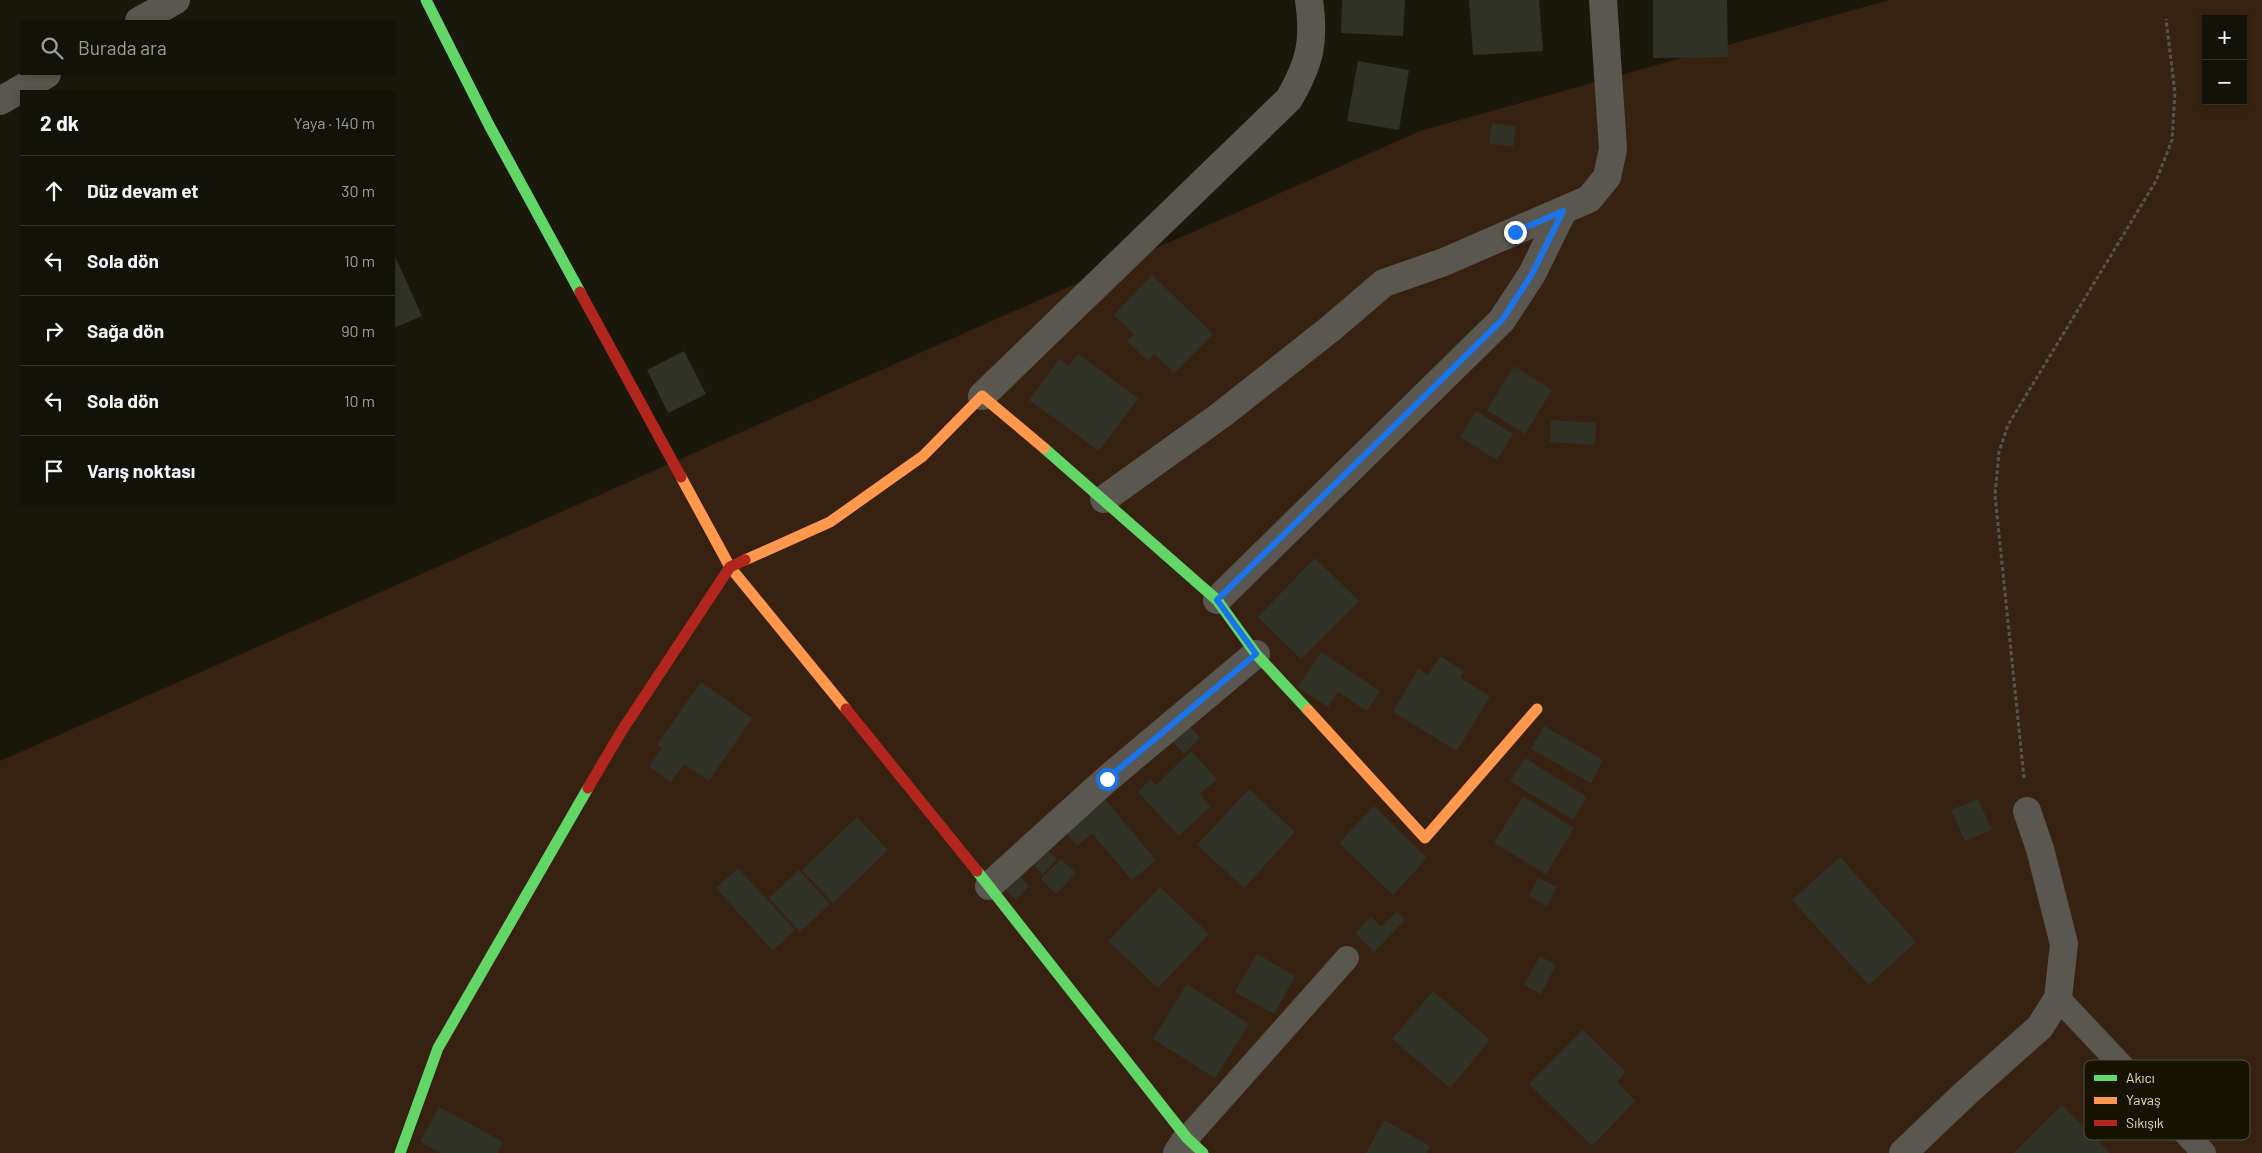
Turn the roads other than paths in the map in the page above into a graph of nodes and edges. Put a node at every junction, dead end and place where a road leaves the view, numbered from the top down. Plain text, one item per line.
1 (176, 0) edge
2 (426, 0) edge
3 (1309, 0) edge
4 (1603, 0) edge
5 (141, 20) edge
6 (45, 75) edge
7 (0, 101) edge
8 (1563, 211) junction
9 (982, 396) junction
10 (1104, 499) junction
11 (730, 567) junction
12 (1217, 600) junction
13 (1256, 654) junction
14 (1537, 709) dead end
15 (2028, 810) road end
16 (989, 886) junction
17 (1347, 958) dead end
18 (2058, 998) junction
19 (2116, 1060) edge
20 (2192, 1140) edge
21 (1189, 1148) edge
22 (400, 1153) edge
23 (1903, 1153) edge
24 (2204, 1153) edge

1 - 5 street
2 - 11 street
3 - 9 street
4 - 8 street
6 - 7 street
8 - 10 street
8 - 12 street
9 - 10 street
9 - 11 street
10 - 12 street
11 - 16 street
11 - 22 street
12 - 13 street
13 - 14 street
13 - 16 street
15 - 18 street
16 - 21 street
17 - 21 lane
18 - 19 lane
18 - 23 street
20 - 24 lane

